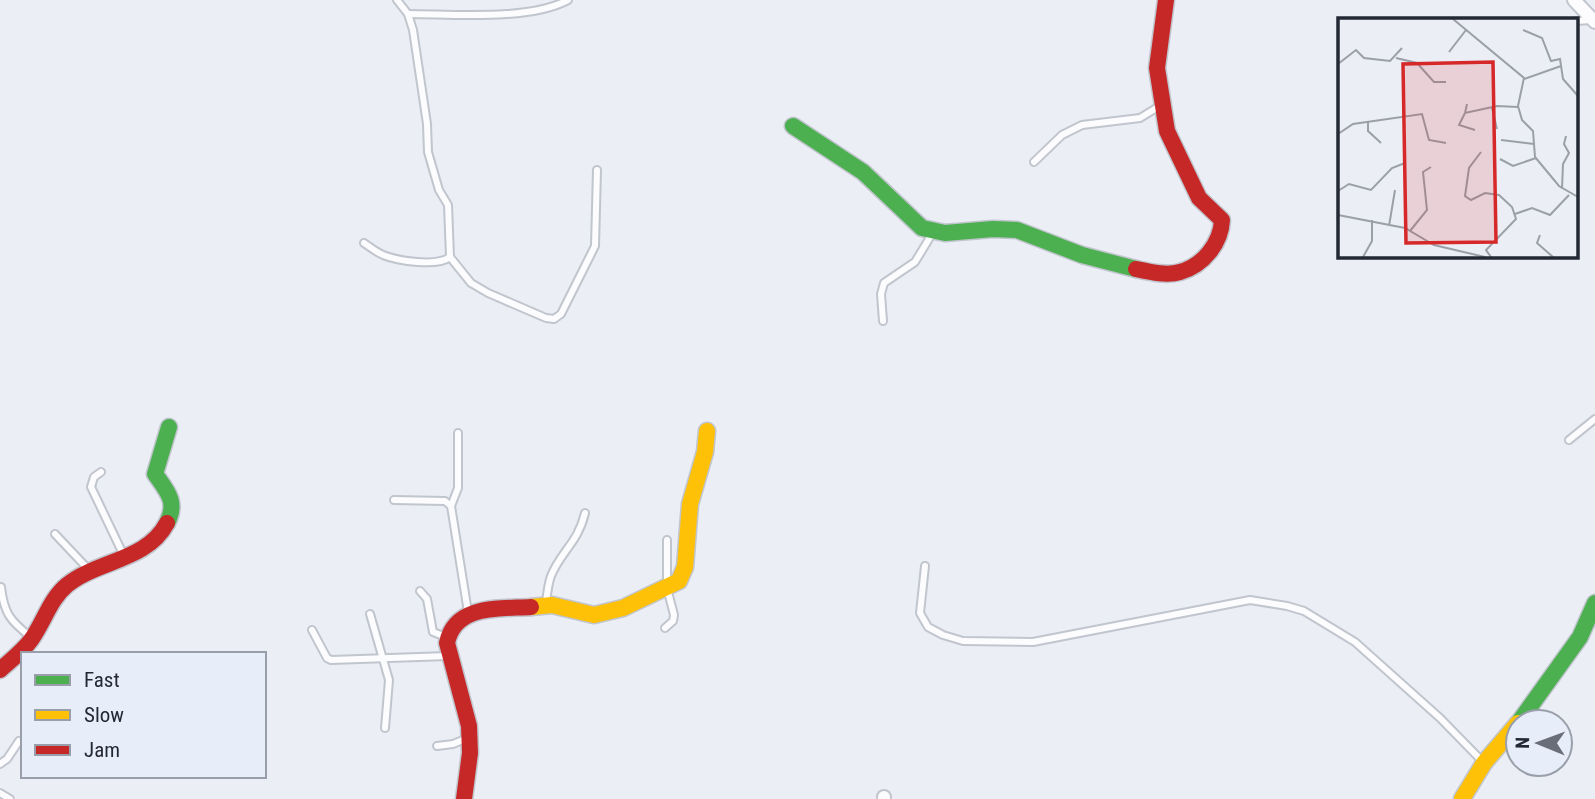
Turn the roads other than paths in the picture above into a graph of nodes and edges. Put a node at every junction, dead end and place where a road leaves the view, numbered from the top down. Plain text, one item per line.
1 (397, 0) edge
2 (568, 0) edge
3 (1166, 0) edge
4 (1574, 0) edge
5 (408, 15) junction
6 (1594, 21) edge
7 (1161, 105) junction
8 (793, 126) dead end
9 (1034, 162) dead end
10 (597, 170) dead end
11 (933, 232) junction
12 (363, 243) dead end
13 (450, 257) junction
14 (883, 320) dead end
15 (1595, 419) edge
16 (169, 427) dead end
17 (1585, 427) junction
18 (1595, 429) edge
19 (707, 430) dead end
20 (458, 433) dead end
21 (1569, 440) dead end
22 (101, 472) dead end
23 (394, 500) dead end
24 (451, 506) junction
25 (585, 513) dead end
26 (55, 534) dead end
27 (667, 540) dead end
28 (124, 558) junction
29 (925, 566) dead end
30 (90, 571) junction
31 (1, 587) edge
32 (667, 588) junction
33 (420, 591) dead end
34 (1595, 603) edge
35 (545, 605) junction
36 (370, 614) dead end
37 (468, 614) junction
38 (665, 628) dead end
39 (312, 630) dead end
40 (33, 638) junction
41 (448, 638) junction
42 (449, 656) junction
43 (383, 658) junction
44 (0, 670) edge
45 (1529, 708) edge
46 (385, 728) dead end
47 (470, 736) junction
48 (1504, 739) edge
49 (19, 741) dead end
50 (437, 746) dead end
51 (1484, 763) junction
52 (0, 764) edge
53 (0, 793) edge
54 (10, 799) edge
55 (464, 799) edge
56 (1462, 799) edge

1 - 5 lane
2 - 5 lane
3 - 7 street
4 - 6 street
5 - 13 lane
7 - 9 lane
7 - 11 street
8 - 11 street
10 - 13 lane
11 - 14 lane
12 - 13 lane
15 - 17 lane
16 - 28 street
17 - 18 lane
17 - 21 lane
19 - 32 street
20 - 24 lane
22 - 28 lane
23 - 24 lane
24 - 37 lane
25 - 35 lane
26 - 30 lane
27 - 32 lane
28 - 30 street
29 - 51 lane
30 - 40 street
31 - 40 lane
32 - 35 street
32 - 38 lane
33 - 41 lane
34 - 45 street
35 - 37 street
36 - 43 lane
37 - 41 street
39 - 43 lane
40 - 44 street
41 - 42 street
42 - 43 lane
42 - 47 street
43 - 46 lane
47 - 50 lane
47 - 55 street
48 - 51 street
49 - 52 lane
51 - 56 street
53 - 54 lane

